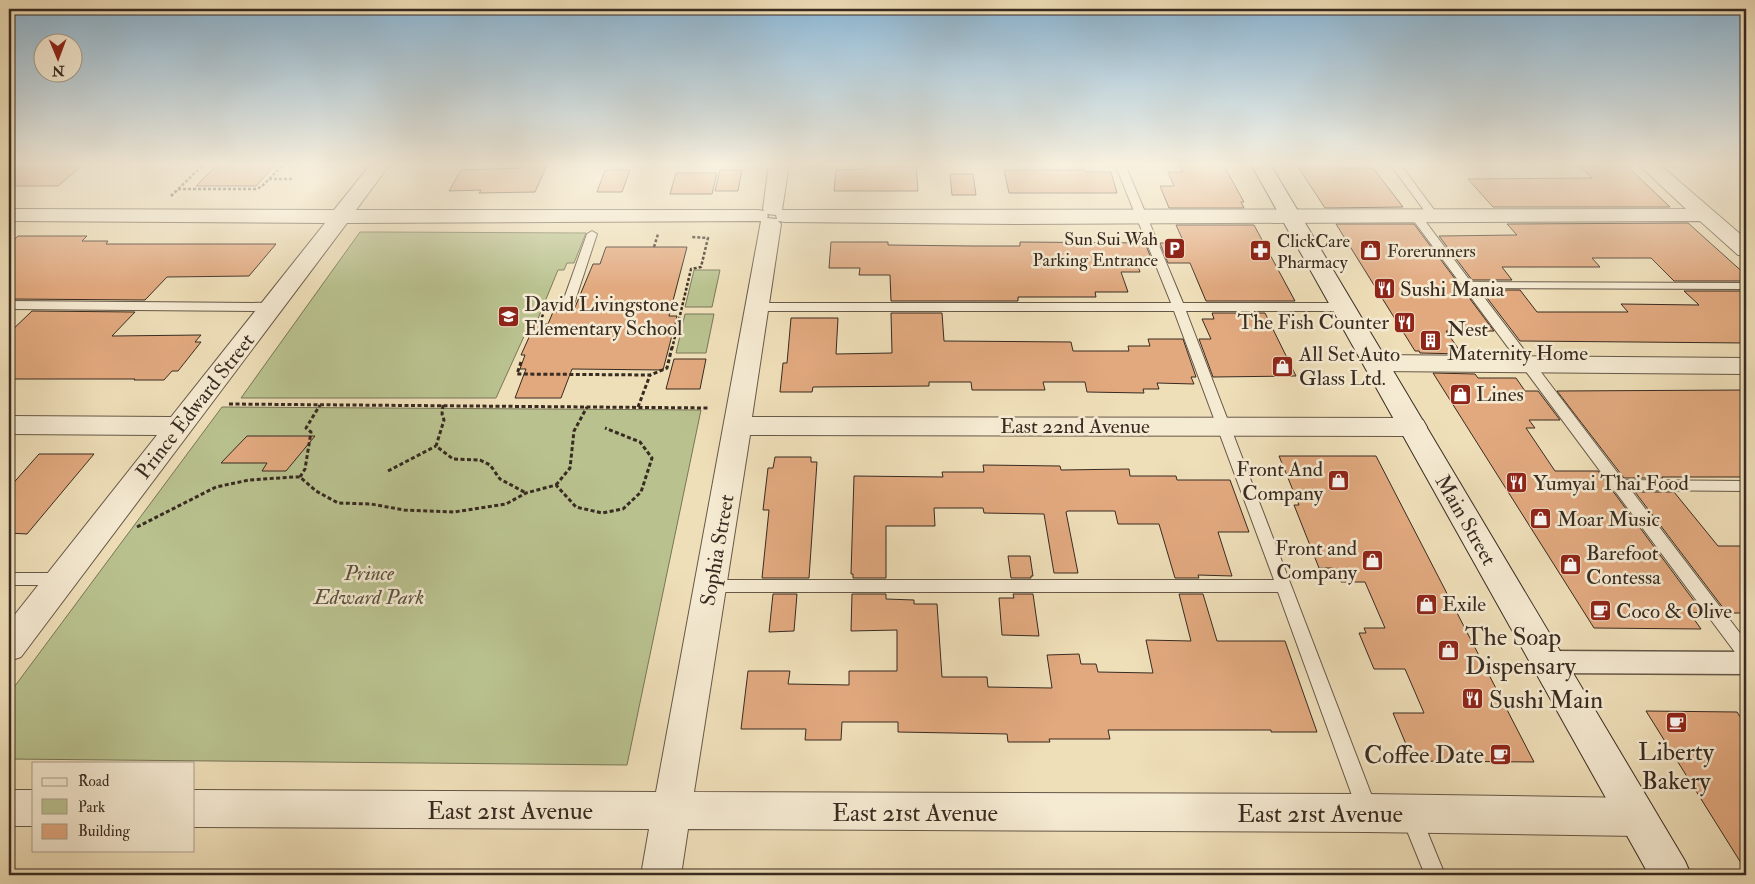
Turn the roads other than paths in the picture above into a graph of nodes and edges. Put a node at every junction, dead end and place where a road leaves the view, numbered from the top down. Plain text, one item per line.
1 (349, 205) edge
2 (773, 205) edge
3 (1137, 205) edge
4 (1284, 205) edge
5 (1418, 205) edge
6 (1695, 205) edge
7 (9, 215) edge
8 (1424, 215) junction
9 (1706, 215) junction
10 (772, 216) junction
11 (1290, 216) junction
12 (340, 217) junction
13 (1142, 217) junction
14 (592, 234) dead end
15 (1746, 250) edge
16 (1470, 285) junction
17 (1746, 286) edge
18 (9, 305) edge
19 (567, 306) dead end
20 (271, 307) junction
21 (758, 307) junction
22 (1344, 307) junction
23 (1178, 308) junction
24 (1376, 363) junction
25 (1530, 364) junction
26 (1746, 366) edge
27 (10, 426) edge
28 (179, 426) junction
29 (738, 426) junction
30 (1224, 426) junction
31 (1413, 427) junction
32 (1619, 485) junction
33 (1746, 486) edge
34 (9, 579) edge
35 (62, 579) junction
36 (711, 586) junction
37 (1284, 586) junction
38 (9, 647) edge
39 (1746, 654) edge
40 (1549, 662) junction
41 (1746, 663) edge
42 (9, 808) edge
43 (32, 808) edge
44 (195, 809) edge
45 (672, 811) junction
46 (1368, 813) junction
47 (1410, 813) junction
48 (1637, 817) junction
49 (661, 875) edge
50 (1435, 875) edge
51 (1671, 875) edge

1 - 12 street, Prince Edward Street
2 - 10 street, Sophia Street
3 - 13 lane
4 - 11 street, Main Street
5 - 8 lane
6 - 9 street
7 - 12 street
8 - 9 street
8 - 11 street
8 - 16 lane
9 - 15 street
10 - 12 street
10 - 13 street
10 - 21 street, Sophia Street
11 - 13 street
11 - 22 street, Main Street
12 - 20 street, Prince Edward Street
13 - 23 lane
14 - 19 lane
16 - 17 lane
16 - 25 lane
18 - 20 lane
20 - 28 street, Prince Edward Street
21 - 23 lane
21 - 29 street, Sophia Street
22 - 23 lane
22 - 24 street, Main Street
23 - 30 lane
24 - 25 street
24 - 31 street, Main Street
25 - 26 street
25 - 32 lane
27 - 28 street
28 - 35 street, Prince Edward Street
29 - 30 street, East 22nd Avenue
29 - 36 street, Sophia Street
30 - 31 street, East 22nd Avenue
30 - 37 lane
31 - 40 street, Main Street
32 - 33 lane
32 - 39 lane
34 - 35 lane
35 - 38 street, Prince Edward Street
36 - 37 lane
36 - 45 street, Sophia Street
37 - 46 lane
40 - 41 street
40 - 48 street, Main Street
42 - 43 street
44 - 45 street, East 21st Avenue
45 - 46 street, East 21st Avenue
45 - 49 street, Sophia Street
46 - 47 street, East 21st Avenue
47 - 48 street, East 21st Avenue
47 - 50 lane
48 - 51 street, Main Street

